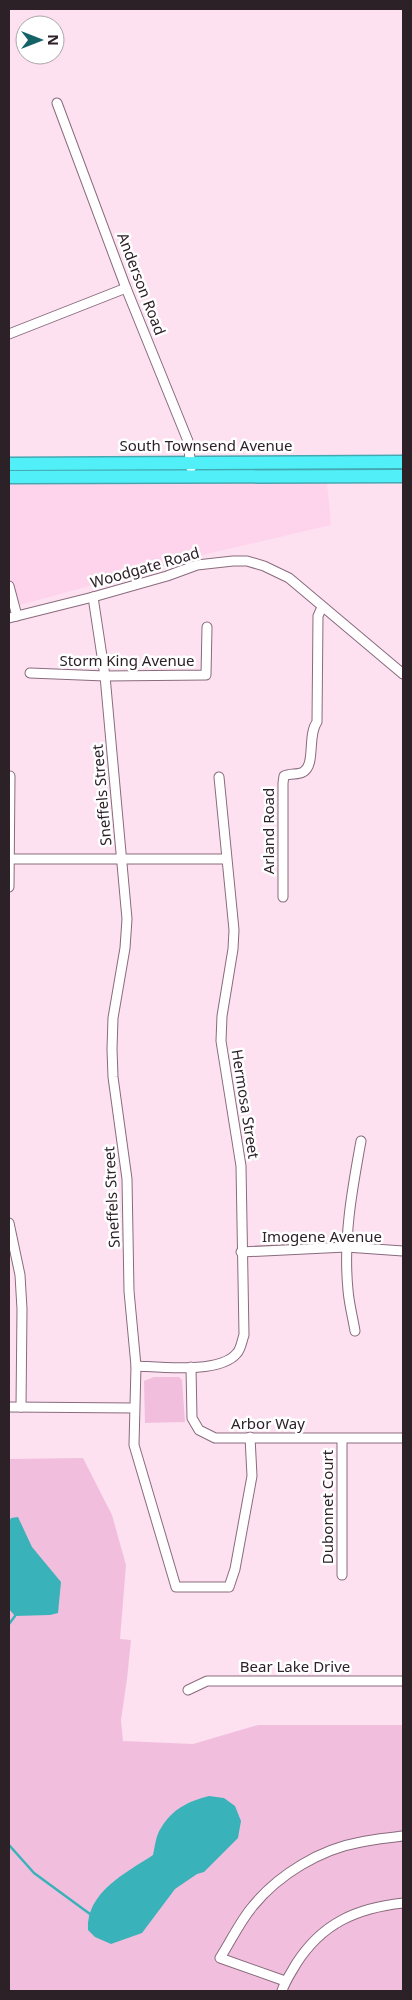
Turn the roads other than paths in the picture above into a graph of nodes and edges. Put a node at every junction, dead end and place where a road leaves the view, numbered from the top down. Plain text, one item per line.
1 (57, 103) dead end
2 (126, 288) junction
3 (9, 334) edge
4 (403, 462) edge
5 (190, 463) junction
6 (9, 464) edge
7 (403, 476) edge
8 (9, 477) edge
9 (191, 477) junction
10 (9, 586) edge
11 (93, 597) junction
12 (322, 606) junction
13 (13, 617) edge
14 (207, 627) dead end
15 (30, 673) dead end
16 (403, 674) edge
17 (104, 676) junction
18 (10, 776) edge
19 (219, 777) dead end
20 (9, 859) edge
21 (121, 859) junction
22 (226, 859) junction
23 (9, 888) edge
24 (283, 897) dead end
25 (361, 1141) dead end
26 (9, 1223) edge
27 (346, 1247) junction
28 (403, 1251) edge
29 (242, 1252) junction
30 (355, 1331) dead end
31 (136, 1366) junction
32 (191, 1367) junction
33 (9, 1407) edge
34 (21, 1407) junction
35 (134, 1408) junction
36 (250, 1437) junction
37 (403, 1438) edge
38 (342, 1439) junction
39 (342, 1575) dead end
40 (403, 1681) edge
41 (188, 1690) dead end
42 (403, 1836) edge
43 (403, 1903) edge
44 (286, 1981) junction
45 (282, 1991) edge

1 - 2 street, Anderson Road
2 - 3 street
2 - 5 street, Anderson Road
4 - 5 highway, South Townsend Avenue
5 - 6 highway, South Townsend Avenue
5 - 9 street, Anderson Road
7 - 9 highway, South Townsend Avenue
8 - 9 highway, South Townsend Avenue
10 - 13 street
11 - 12 street, Woodgate Road
11 - 13 street, Woodgate Road
11 - 17 street, Sneffels Street
12 - 16 street, Woodgate Road
12 - 24 street, Arland Road
14 - 17 street, Storm King Avenue
15 - 17 street, Storm King Avenue
17 - 21 street, Sneffels Street
18 - 20 street
19 - 22 street, Hermosa Street
20 - 21 street
20 - 23 street
21 - 22 street
21 - 31 street, Sneffels Street
22 - 29 street, Hermosa Street
25 - 27 street
26 - 34 street
27 - 28 street, Imogene Avenue
27 - 29 street, Imogene Avenue
27 - 30 street
29 - 32 street, Hermosa Street
31 - 32 street
31 - 35 street, Sneffels Street
32 - 36 street, Arbor Way
33 - 34 street
34 - 35 street
35 - 36 street, Sneffels Street
36 - 38 street, Arbor Way
37 - 38 street, Arbor Way
38 - 39 street, Dubonnet Court
40 - 41 street, Bear Lake Drive
42 - 44 street
43 - 44 street
44 - 45 street

